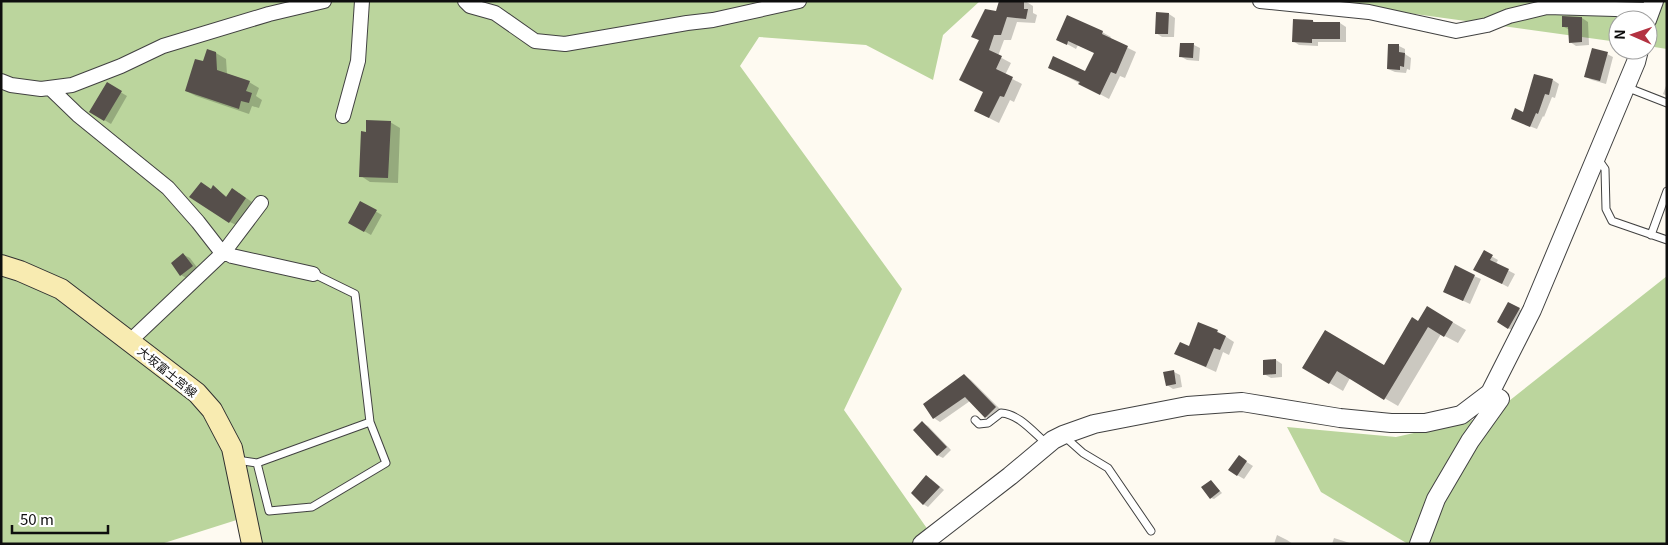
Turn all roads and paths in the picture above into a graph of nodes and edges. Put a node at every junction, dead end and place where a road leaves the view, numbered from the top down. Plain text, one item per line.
1 (324, 1) edge
2 (362, 1) edge
3 (465, 1) edge
4 (799, 1) edge
5 (1260, 1) edge
6 (1624, 10) edge
7 (1636, 60) edge
8 (1, 81) edge
9 (1626, 87) junction
10 (50, 88) junction
11 (1667, 103) edge
12 (343, 116) dead end
13 (1596, 157) junction
14 (1667, 191) edge
15 (261, 203) dead end
16 (1651, 235) junction
17 (1667, 240) edge
18 (224, 252) junction
19 (1, 265) edge
20 (313, 273) joint
21 (130, 341) junction
22 (1490, 393) junction
23 (975, 420) dead end
24 (370, 422) junction
25 (1063, 435) junction
26 (1048, 445) junction
27 (234, 459) junction
28 (257, 463) junction
29 (1151, 531) dead end
30 (252, 544) edge
31 (922, 544) edge
32 (1418, 544) edge

1 - 10 street
2 - 12 street
3 - 4 street
5 - 6 street
7 - 9 street
8 - 10 street
9 - 11 lane
9 - 13 street
10 - 18 street
13 - 16 lane
13 - 22 street
14 - 16 lane
15 - 18 street
16 - 17 lane
18 - 20 street
18 - 21 street
19 - 21 main road, 大坂富士宮線
20 - 24 lane
21 - 27 main road, 大坂富士宮線
22 - 25 street
22 - 32 street
23 - 26 lane
24 - 28 lane
24 - 28 lane
25 - 26 street
25 - 29 lane
26 - 31 street
27 - 28 lane
27 - 30 main road, 大坂富士宮線

